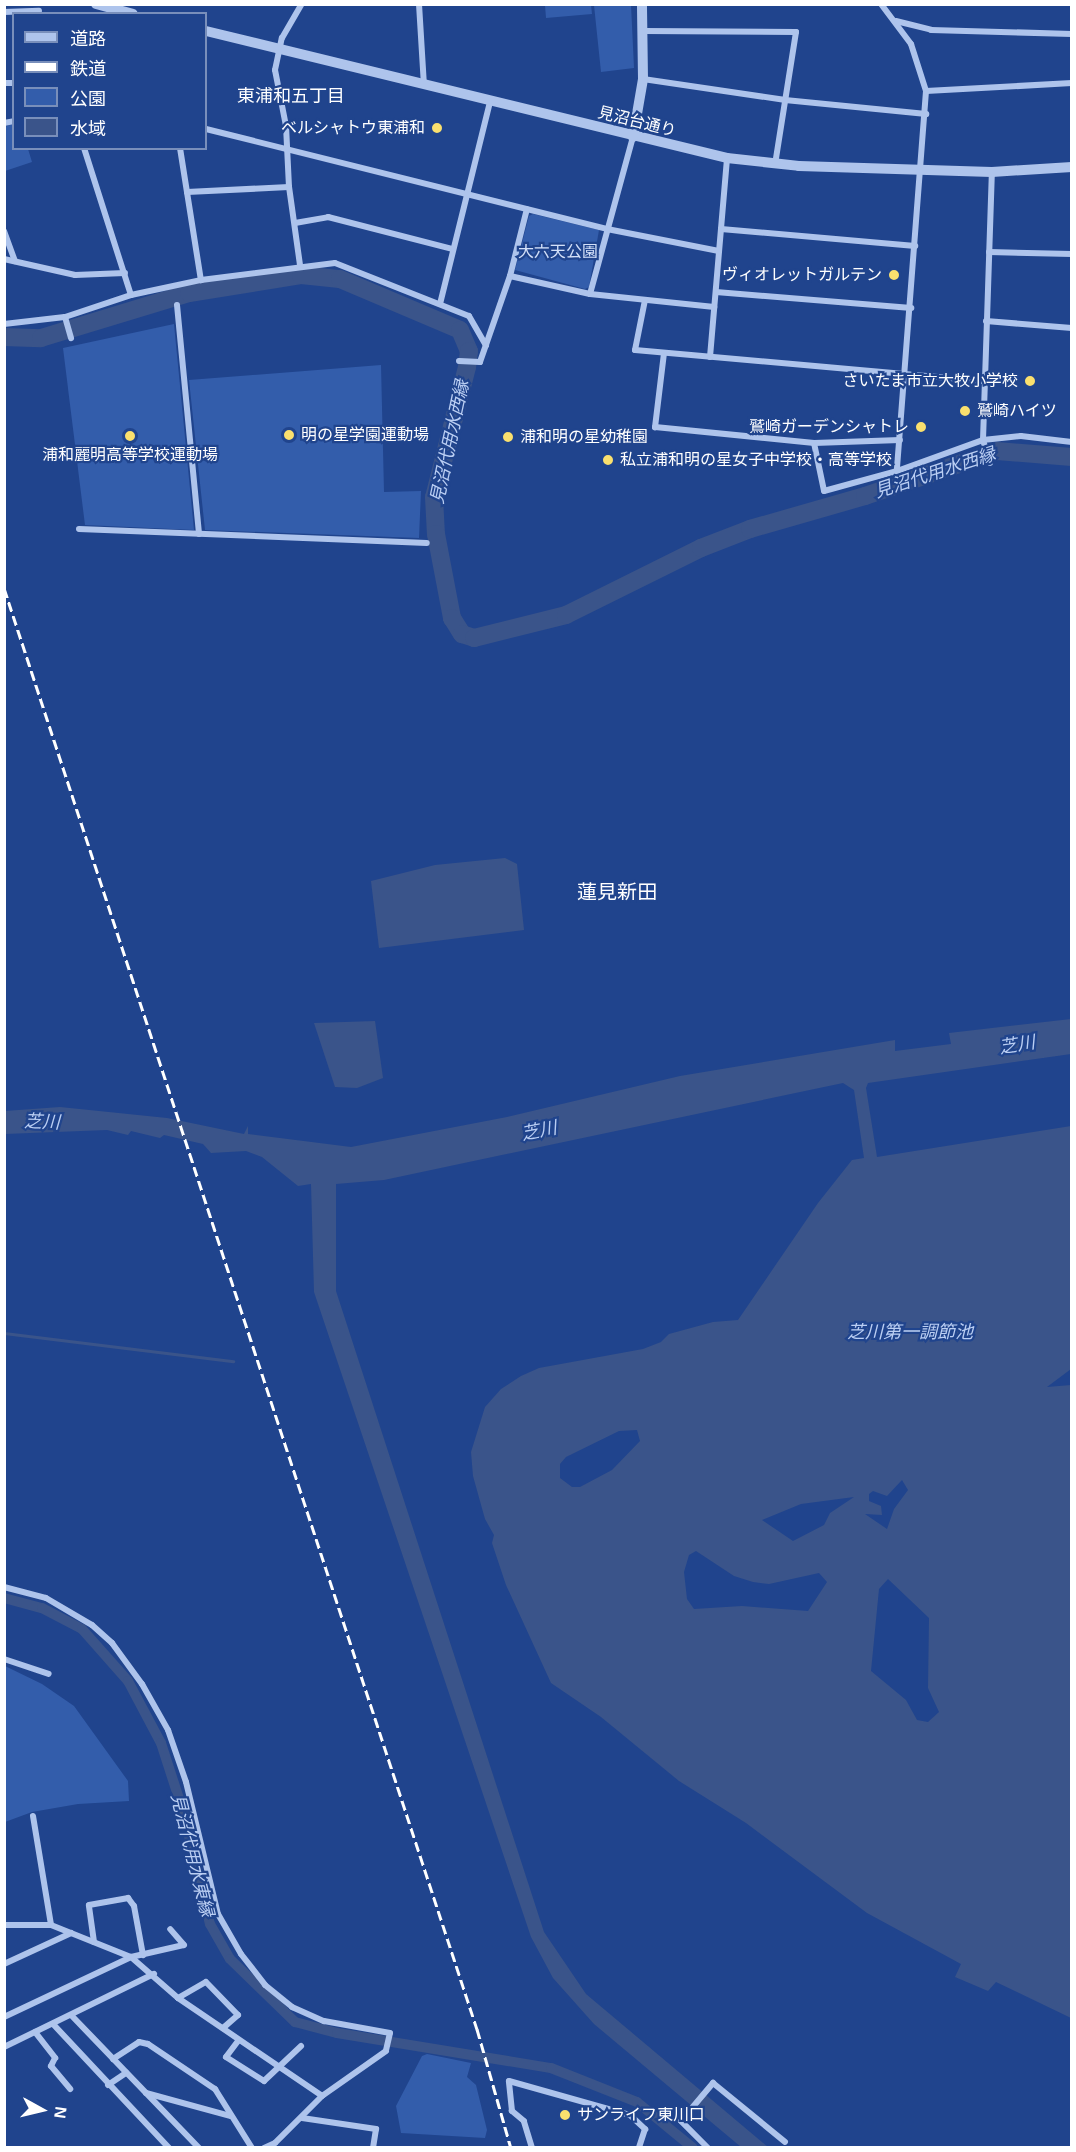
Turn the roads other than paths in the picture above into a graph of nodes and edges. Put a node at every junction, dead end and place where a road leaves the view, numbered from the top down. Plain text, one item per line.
1 (302, 4) edge
2 (419, 4) edge
3 (642, 4) edge
4 (881, 4) edge
5 (103, 5) edge
6 (39, 10) edge
7 (4, 12) edge
8 (126, 12) edge
9 (896, 21) junction
10 (207, 31) edge
11 (644, 31) junction
12 (1071, 34) edge
13 (279, 49) junction
14 (643, 79) junction
15 (1071, 83) edge
16 (424, 86) junction
17 (926, 91) junction
18 (785, 100) junction
19 (490, 102) junction
20 (926, 114) junction
21 (207, 129) edge
22 (633, 136) junction
23 (286, 149) junction
24 (85, 150) edge
25 (180, 150) edge
26 (727, 158) junction
27 (775, 164) junction
28 (1071, 167) edge
29 (922, 170) junction
30 (992, 172) junction
31 (290, 187) junction
32 (187, 192) junction
33 (467, 195) junction
34 (527, 209) junction
35 (295, 223) junction
36 (607, 229) junction
37 (720, 229) junction
38 (4, 231) edge
39 (915, 246) junction
40 (453, 249) junction
41 (719, 251) junction
42 (989, 252) junction
43 (1071, 254) edge
44 (4, 259) edge
45 (15, 261) junction
46 (300, 265) junction
47 (125, 273) junction
48 (510, 276) junction
49 (201, 280) junction
50 (716, 292) junction
51 (590, 294) junction
52 (131, 295) junction
53 (645, 300) junction
54 (440, 304) junction
55 (177, 305) dead end
56 (714, 307) junction
57 (911, 308) junction
58 (65, 317) junction
59 (986, 321) junction
60 (4, 324) edge
61 (1071, 328) edge
62 (71, 338) dead end
63 (486, 345) junction
64 (664, 353) junction
65 (710, 357) junction
66 (459, 361) dead end
67 (906, 374) junction
68 (983, 381) junction
69 (900, 440) junction
70 (983, 440) junction
71 (1071, 442) edge
72 (814, 443) junction
73 (990, 463) dead end
74 (897, 471) junction
75 (79, 529) dead end
76 (199, 534) junction
77 (427, 543) dead end
78 (4, 1587) edge
79 (4, 1659) edge
80 (50, 1674) dead end
81 (33, 1816) dead end
82 (4, 1925) edge
83 (51, 1925) junction
84 (170, 1929) dead end
85 (71, 1933) junction
86 (94, 1942) junction
87 (142, 1955) junction
88 (131, 1957) junction
89 (4, 1964) edge
90 (154, 1974) junction
91 (178, 1998) junction
92 (5, 2016) edge
93 (72, 2016) junction
94 (52, 2024) junction
95 (223, 2028) junction
96 (35, 2032) junction
97 (238, 2041) junction
98 (301, 2046) dead end
99 (4, 2047) edge
100 (113, 2058) junction
101 (279, 2066) junction
102 (126, 2073) junction
103 (108, 2085) junction
104 (70, 2089) dead end
105 (145, 2093) junction
106 (322, 2096) junction
107 (230, 2116) junction
108 (302, 2118) junction
109 (785, 2142) dead end
110 (169, 2148) edge
111 (199, 2148) edge
112 (252, 2148) edge
113 (264, 2148) edge
114 (374, 2148) edge
115 (532, 2148) edge
116 (639, 2148) edge
117 (708, 2148) edge

1 - 13 street
2 - 16 street
3 - 11 street
4 - 9 street
5 - 8 street
6 - 7 street
9 - 12 street
9 - 17 street
10 - 13 street, 見沼台通り
11 - 14 street
11 - 18 street
13 - 16 street, 見沼台通り
13 - 23 street
14 - 18 street
14 - 22 street
15 - 17 street
16 - 19 street, 見沼台通り
17 - 20 street
18 - 20 street
18 - 27 street
19 - 22 street, 見沼台通り
19 - 33 street
20 - 29 street
21 - 23 street
22 - 26 street, 見沼台通り
22 - 36 street
23 - 31 street
23 - 33 street
24 - 47 street
25 - 32 street
26 - 27 street, 見沼台通り
26 - 37 street
27 - 29 street, 見沼台通り
28 - 30 street, 見沼台通り
29 - 30 street, 見沼台通り
29 - 39 street
30 - 42 street
31 - 32 street
31 - 35 street
32 - 49 street
33 - 34 street
33 - 40 street
34 - 36 street
34 - 48 street
35 - 40 street
35 - 46 street
36 - 41 street
36 - 51 street
37 - 39 street
37 - 41 street
38 - 45 street
39 - 57 street
40 - 54 street
41 - 50 street
42 - 43 street
42 - 59 street
44 - 45 street
45 - 47 street
46 - 49 street
46 - 54 street
47 - 52 street
48 - 51 street
48 - 63 street
49 - 52 street
50 - 56 street
50 - 57 street
51 - 53 street
52 - 58 street
53 - 56 street
53 - 64 street
54 - 63 street
55 - 76 street
56 - 65 street
57 - 67 street
58 - 60 street
58 - 62 street
59 - 61 street
59 - 68 street
63 - 66 street
64 - 65 street
64 - 72 street
65 - 67 street
67 - 68 street
67 - 69 street
68 - 70 street
69 - 72 street
69 - 74 street
70 - 71 street
70 - 73 street
70 - 74 street
72 - 74 street
75 - 76 street
76 - 77 street
78 - 106 street
79 - 80 street
81 - 83 street
82 - 83 street
83 - 85 street
84 - 87 street
85 - 86 street
85 - 89 street
86 - 87 street
86 - 88 street
87 - 88 street
88 - 90 street
88 - 92 street
90 - 91 street
90 - 93 street
91 - 95 street
91 - 95 street
93 - 94 street
93 - 100 street
94 - 96 street
94 - 103 street
95 - 97 street
96 - 99 street
96 - 104 street
97 - 101 street
97 - 101 street
98 - 101 street
100 - 102 street
100 - 107 street
101 - 106 street
102 - 103 street
102 - 105 street
103 - 110 street
105 - 107 street
105 - 111 street
106 - 108 street
107 - 112 street
108 - 113 street
108 - 114 street
109 - 117 street
115 - 116 street

